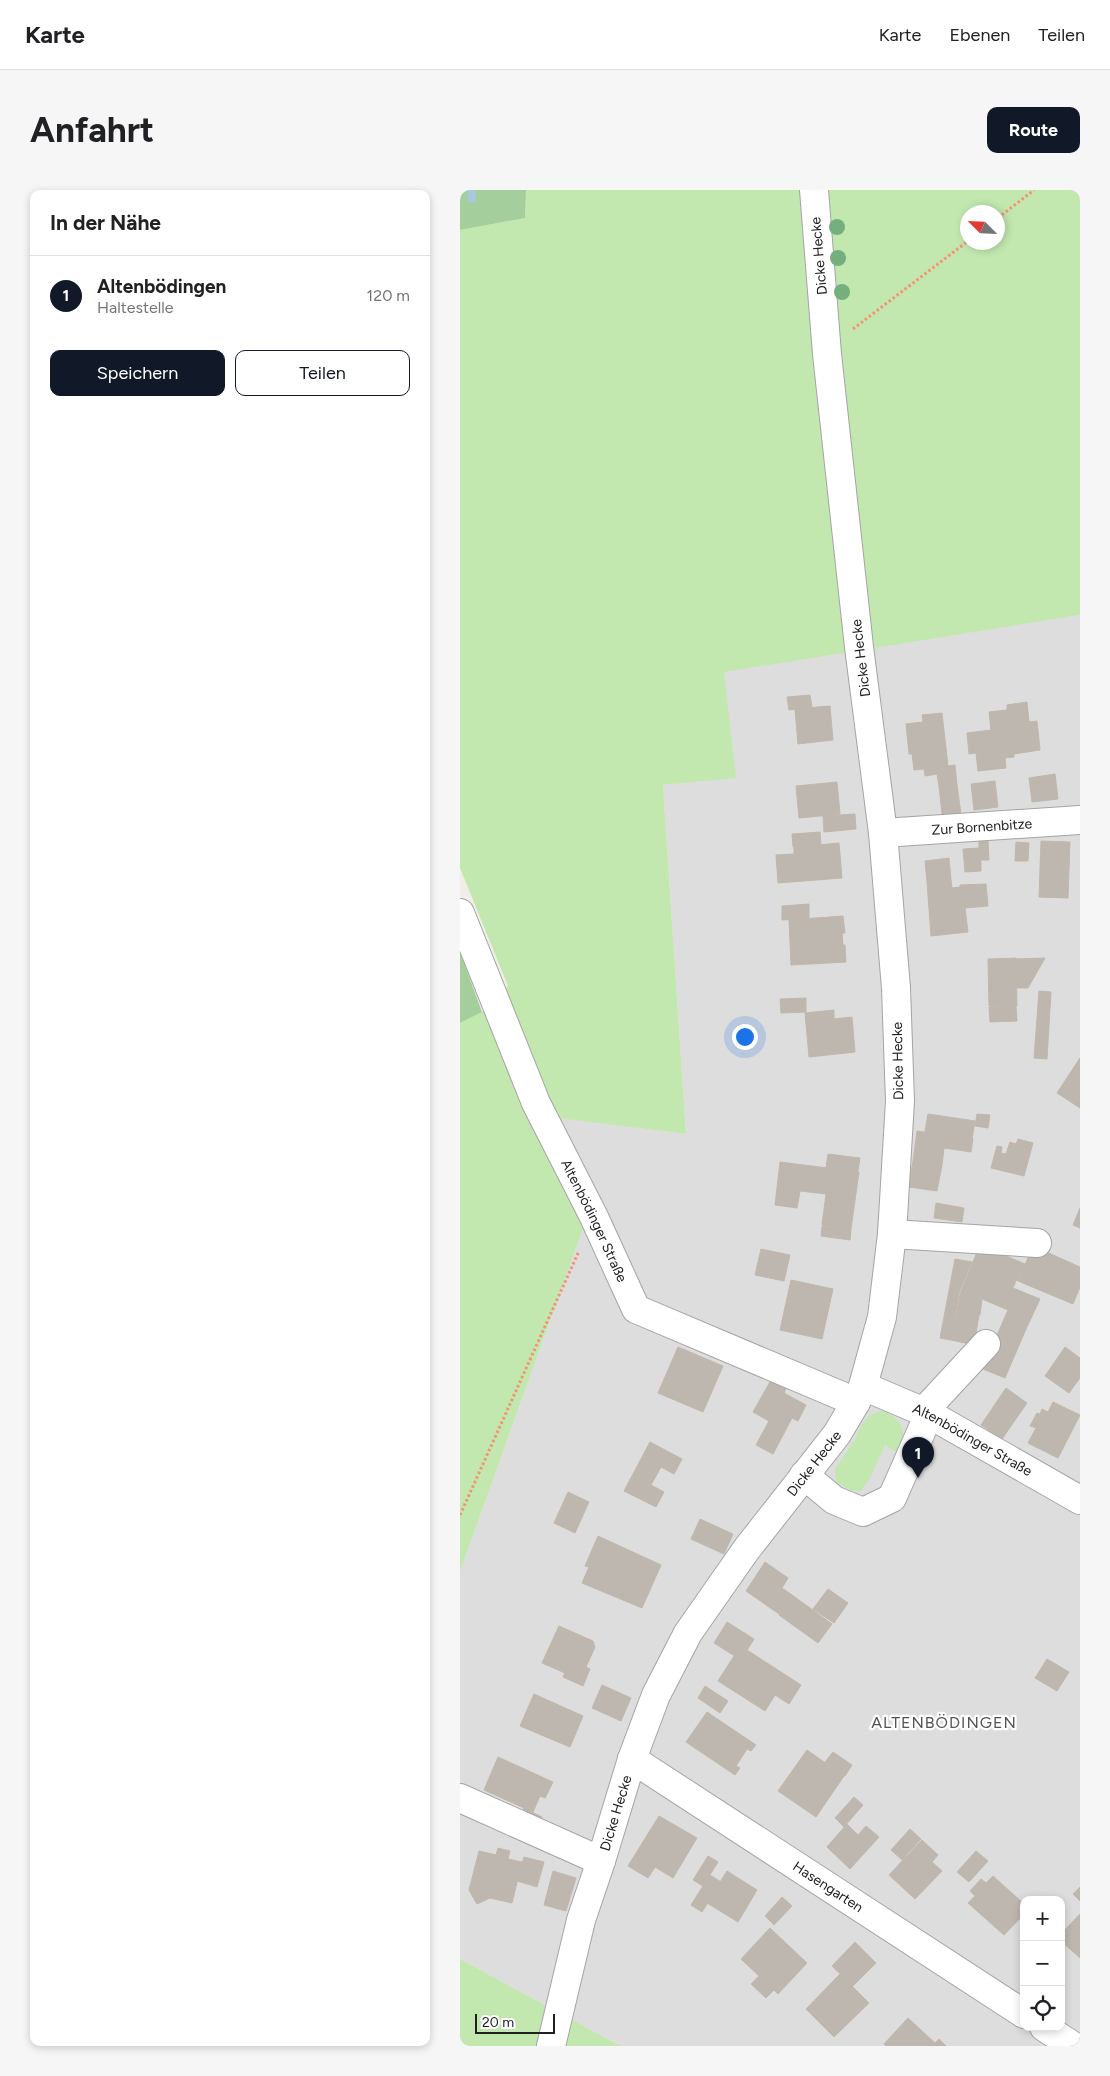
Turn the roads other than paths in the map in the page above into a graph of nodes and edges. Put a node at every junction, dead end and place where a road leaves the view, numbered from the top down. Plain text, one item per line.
1 (814, 190) edge
2 (1080, 820) edge
3 (883, 833) junction
4 (460, 913) edge
5 (892, 1234) junction
6 (1037, 1243) dead end
7 (986, 1344) dead end
8 (860, 1394) junction
9 (926, 1413) junction
10 (804, 1475) junction
11 (1080, 1500) edge
12 (632, 1759) junction
13 (460, 1798) edge
14 (602, 1861) junction
15 (1020, 2011) edge
16 (1050, 2031) edge
17 (1080, 2036) edge
18 (551, 2046) edge
19 (1074, 2046) edge

1 - 3 street, Dicke Hecke
2 - 3 street, Zur Bornenbitze
3 - 5 street, Dicke Hecke
4 - 8 street, Altenbödinger Straße
5 - 6 street
5 - 8 street, Dicke Hecke
7 - 9 street
8 - 9 street, Altenbödinger Straße
8 - 10 street, Dicke Hecke
9 - 10 street
9 - 11 street, Altenbödinger Straße
10 - 12 street, Dicke Hecke
12 - 14 street, Dicke Hecke
12 - 15 street, Hasengarten
13 - 14 street, Dicke Hecke
14 - 18 street, Dicke Hecke
16 - 19 street
17 - 19 street

